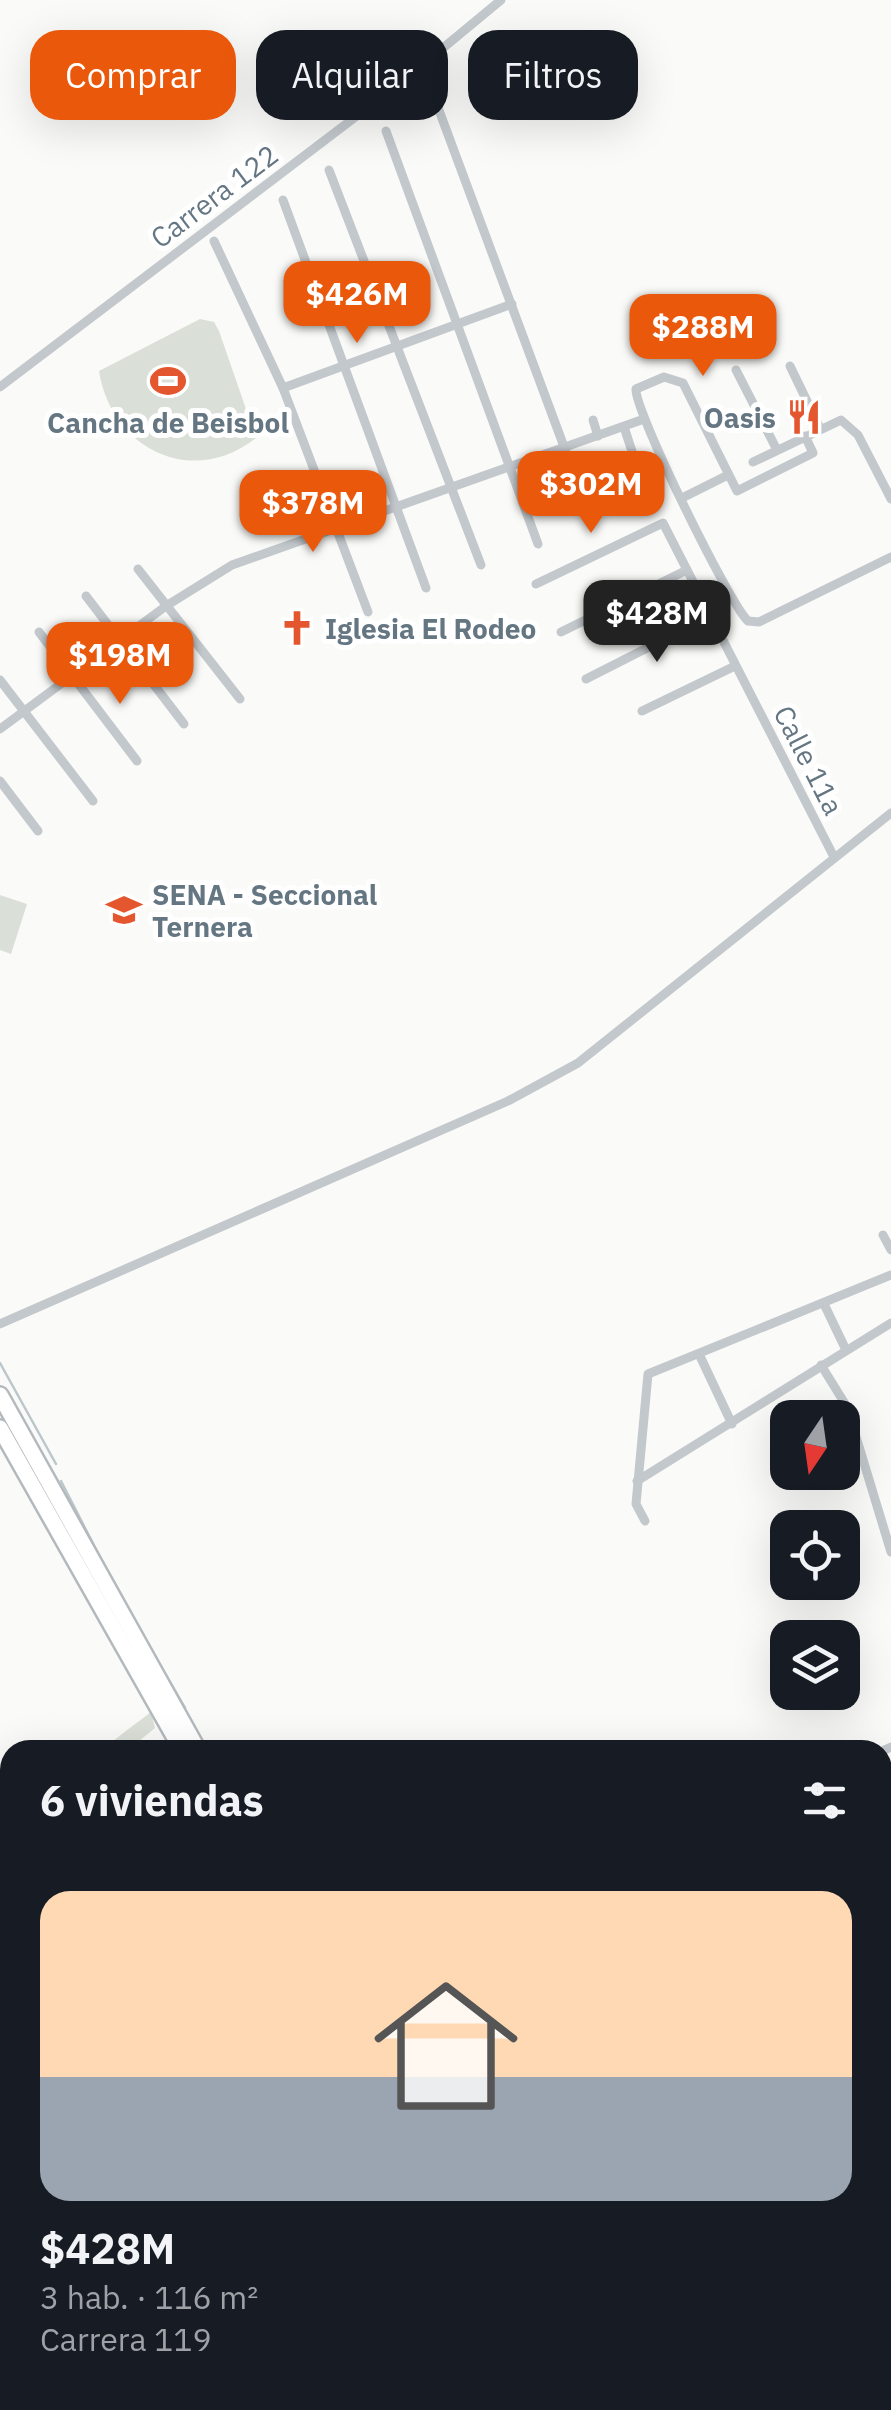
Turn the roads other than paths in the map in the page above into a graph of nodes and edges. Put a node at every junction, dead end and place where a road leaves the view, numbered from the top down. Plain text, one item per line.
1 (500, 0) edge
2 (443, 120) edge
3 (386, 131) dead end
4 (329, 170) dead end
5 (283, 200) dead end
6 (214, 241) dead end
7 (512, 304) junction
8 (457, 324) junction
9 (397, 346) junction
10 (344, 366) junction
11 (790, 366) dead end
12 (736, 370) dead end
13 (0, 387) edge
14 (283, 388) junction
15 (644, 419) junction
16 (594, 420) dead end
17 (624, 427) junction
18 (820, 428) junction
19 (598, 436) junction
20 (805, 436) junction
21 (565, 447) junction
22 (778, 450) junction
23 (753, 462) dead end
24 (510, 466) junction
25 (728, 475) junction
26 (451, 486) junction
27 (682, 498) junction
28 (891, 499) edge
29 (396, 506) junction
30 (651, 509) dead end
31 (592, 522) dead end
32 (335, 526) junction
33 (538, 544) dead end
34 (891, 557) edge
35 (481, 565) dead end
36 (138, 569) dead end
37 (687, 570) junction
38 (536, 584) dead end
39 (426, 588) dead end
40 (86, 596) dead end
41 (166, 606) junction
42 (368, 612) dead end
43 (710, 616) junction
44 (38, 632) dead end
45 (561, 632) dead end
46 (119, 641) junction
47 (735, 666) junction
48 (72, 676) junction
49 (586, 679) dead end
50 (0, 680) edge
51 (240, 700) dead end
52 (642, 710) dead end
53 (24, 711) junction
54 (184, 724) dead end
55 (0, 729) edge
56 (137, 761) dead end
57 (0, 782) edge
58 (93, 801) dead end
59 (891, 813) edge
60 (38, 832) dead end
61 (834, 858) junction
62 (883, 1236) dead end
63 (891, 1250) edge
64 (891, 1275) edge
65 (824, 1304) junction
66 (891, 1323) edge
67 (0, 1324) edge
68 (846, 1350) junction
69 (700, 1354) junction
70 (821, 1365) junction
71 (0, 1394) edge
72 (732, 1424) junction
73 (0, 1428) edge
74 (637, 1482) junction
75 (645, 1521) dead end
76 (891, 1552) edge
77 (176, 1740) edge
78 (192, 1740) edge

1 - 13 street, Carrera 122
2 - 7 street
3 - 8 street
4 - 9 street
5 - 10 street
6 - 14 street
7 - 8 street
7 - 21 street
8 - 9 street
8 - 24 street
9 - 10 street
9 - 26 street
10 - 14 street
10 - 29 street
11 - 18 street
12 - 22 street
14 - 32 street
15 - 17 street
15 - 25 street
15 - 27 street
16 - 19 street
17 - 19 street
17 - 30 street
18 - 20 street
18 - 28 street
19 - 21 street
20 - 22 street
20 - 25 street
21 - 24 street
21 - 31 street
22 - 23 street
24 - 26 street
24 - 33 street
25 - 27 street
26 - 29 street
26 - 35 street
27 - 34 street
29 - 32 street
29 - 39 street
32 - 41 street
32 - 42 street
36 - 41 street
37 - 38 street, Calle 11a
37 - 43 street, Calle 11a
37 - 45 street
40 - 46 street
41 - 46 street
41 - 51 street
43 - 47 street, Calle 11a
43 - 49 street
44 - 48 street
46 - 48 street
46 - 54 street
47 - 52 street
47 - 61 street, Calle 11a
48 - 53 street
48 - 56 street
50 - 53 street
53 - 55 street
53 - 58 street
57 - 60 street
59 - 61 street
61 - 67 street
62 - 63 street
64 - 65 street
65 - 68 street
65 - 69 street
66 - 68 street
68 - 70 street
69 - 72 street
69 - 74 street
70 - 72 street
70 - 76 street
71 - 78 highway
72 - 74 street
73 - 77 highway
74 - 75 street

